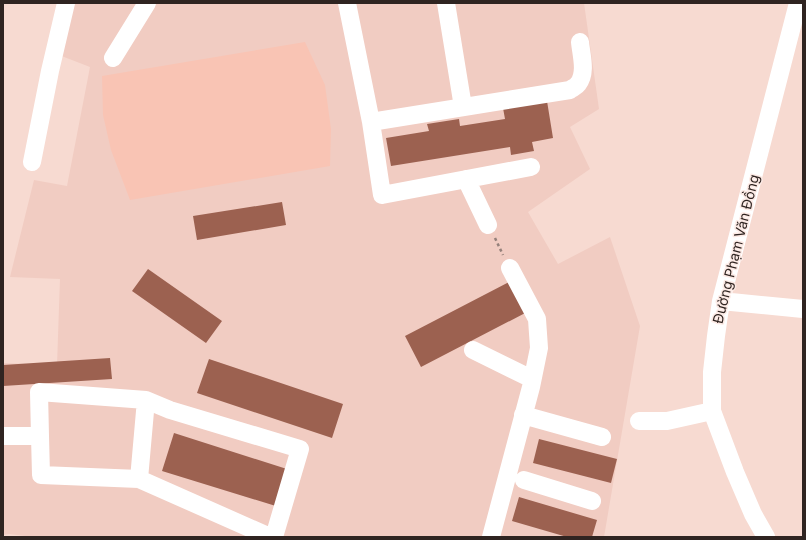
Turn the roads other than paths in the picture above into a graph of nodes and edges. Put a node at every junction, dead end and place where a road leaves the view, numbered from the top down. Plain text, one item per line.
1 (66, 3) edge
2 (147, 3) edge
3 (347, 3) edge
4 (446, 3) edge
5 (798, 3) edge
6 (580, 42) dead end
7 (113, 58) dead end
8 (463, 107) junction
9 (371, 122) junction
10 (32, 162) dead end
11 (531, 167) dead end
12 (466, 179) junction
13 (488, 225) road end
14 (510, 268) road end
15 (721, 301) junction
16 (803, 309) edge
17 (473, 350) dead end
18 (532, 379) junction
19 (146, 400) junction
20 (712, 410) junction
21 (523, 415) junction
22 (639, 421) dead end
23 (3, 436) edge
24 (40, 436) junction
25 (602, 437) dead end
26 (139, 479) junction
27 (524, 480) dead end
28 (592, 501) dead end
29 (270, 537) edge
30 (274, 537) edge
31 (491, 537) edge
32 (766, 537) edge

1 - 10 street
2 - 7 street
3 - 9 street
4 - 8 street
5 - 15 street, Đường Phạm Văn Đồng
6 - 8 street
8 - 9 street
9 - 12 street
11 - 12 street
12 - 13 street
14 - 18 street
15 - 16 street
15 - 20 street, Đường Phạm Văn Đồng
17 - 18 street
18 - 21 street
19 - 24 street
19 - 26 street
19 - 30 street
20 - 22 street
20 - 32 street, Đường Phạm Văn Đồng
21 - 25 street
21 - 31 street
23 - 24 street
24 - 26 street
26 - 29 street
27 - 28 street

